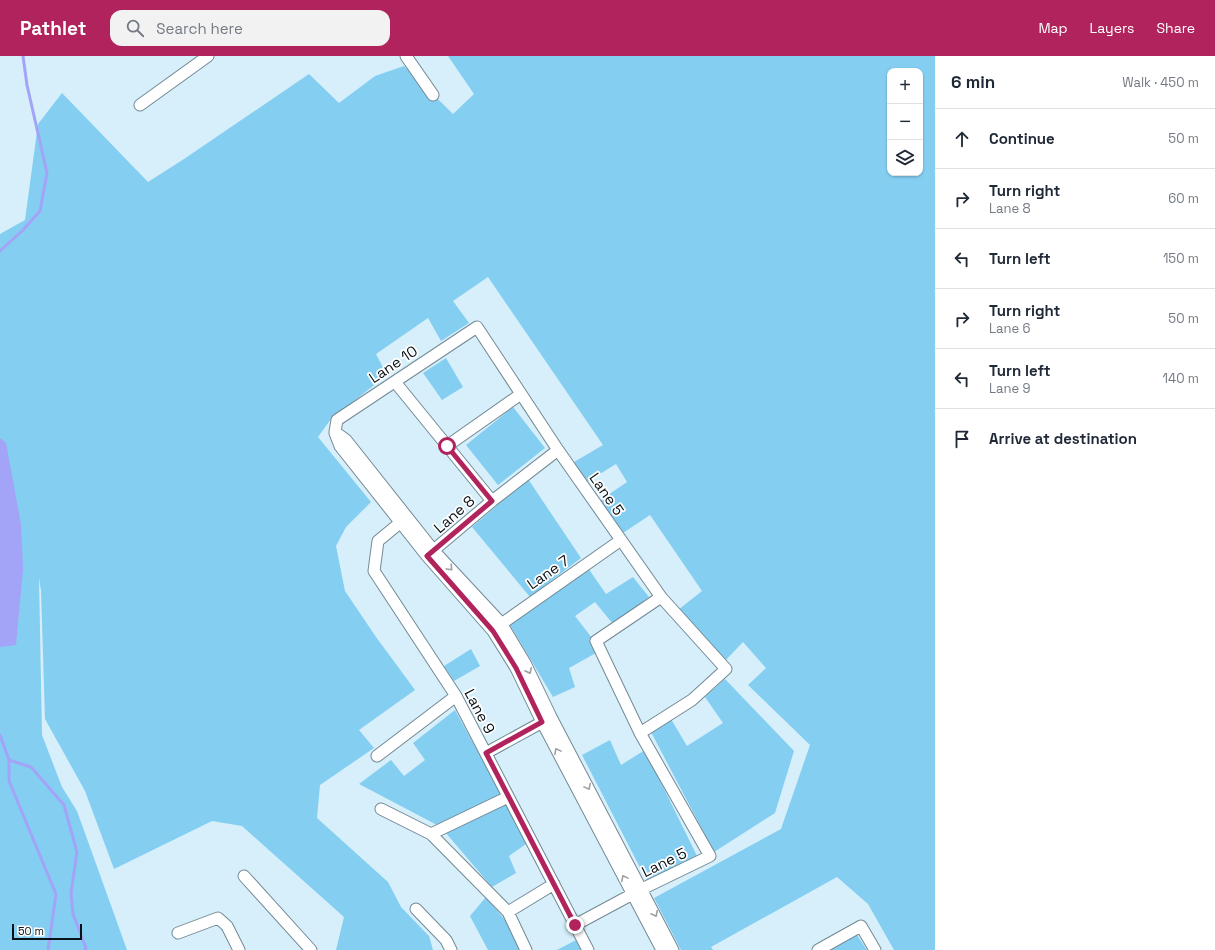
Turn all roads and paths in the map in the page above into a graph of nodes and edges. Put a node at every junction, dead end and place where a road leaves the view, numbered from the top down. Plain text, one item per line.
1 (208, 56) edge
2 (406, 56) edge
3 (433, 95) dead end
4 (140, 105) dead end
5 (477, 327) joint
6 (395, 382) junction
7 (521, 394) junction
8 (335, 432) junction
9 (447, 446) junction
10 (558, 450) junction
11 (492, 501) junction
12 (400, 522) junction
13 (621, 540) junction
14 (431, 553) junction
15 (661, 597) junction
16 (497, 627) junction
17 (456, 696) junction
18 (546, 719) junction
19 (640, 732) junction
20 (486, 753) junction
21 (377, 756) dead end
22 (508, 797) junction
23 (380, 809) dead end
24 (431, 834) junction
25 (244, 876) dead end
26 (554, 884) junction
27 (637, 892) junction
28 (416, 909) dead end
29 (508, 912) junction
30 (575, 925) junction
31 (178, 933) dead end
32 (238, 950) edge
33 (311, 950) edge
34 (451, 950) edge
35 (526, 950) edge
36 (588, 950) edge
37 (662, 950) edge
38 (673, 950) edge
39 (818, 950) edge
40 (875, 950) edge

1 - 4 street
2 - 3 street
5 - 6 street, Lane 10
5 - 7 street, Lane 5
6 - 8 street, Lane 10
6 - 9 street
7 - 9 street
7 - 10 street, Lane 5
8 - 12 street
8 - 14 street
9 - 11 street
10 - 11 street, Lane 8
10 - 13 street, Lane 5
11 - 14 street, Lane 8
12 - 14 street
12 - 17 street, Lane 9
13 - 15 street, Lane 5
13 - 16 street, Lane 7
14 - 16 street
15 - 19 street
15 - 19 street, Lane 5
16 - 18 street
17 - 20 street, Lane 9
17 - 21 street
18 - 20 street
18 - 27 street
19 - 27 street, Lane 5
20 - 22 street, Lane 9
22 - 24 street
22 - 26 street, Lane 9
23 - 24 street
24 - 29 street
25 - 33 street
26 - 29 street
26 - 30 street, Lane 9
27 - 30 street, Lane 5
27 - 37 street
27 -> 38 street
28 - 34 street
29 - 35 street
30 - 36 street, Lane 9
31 - 32 street
39 - 40 street

